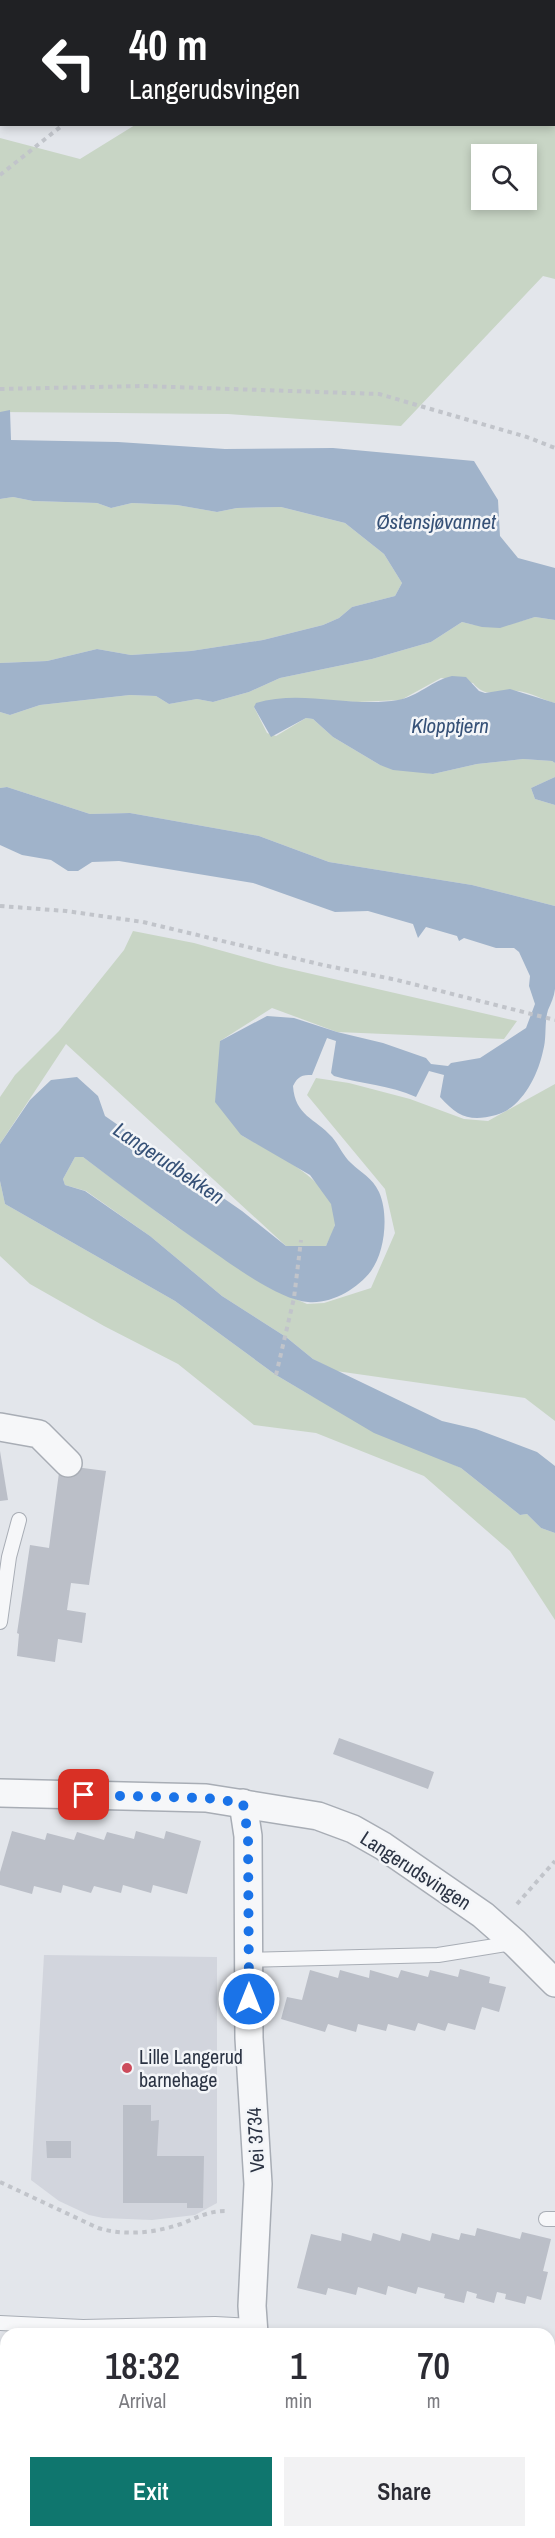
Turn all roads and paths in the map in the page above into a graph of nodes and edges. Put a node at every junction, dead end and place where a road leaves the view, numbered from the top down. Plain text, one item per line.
1 (61, 126) edge
2 (0, 175) edge
3 (0, 388) edge
4 (555, 448) edge
5 (0, 906) edge
6 (555, 1020) edge
7 (301, 1240) dead end
8 (276, 1375) dead end
9 (0, 1427) edge
10 (68, 1463) dead end
11 (19, 1520) dead end
12 (0, 1622) edge
13 (0, 1793) edge
14 (243, 1803) junction
15 (555, 1861) edge
16 (506, 1934) junction
17 (249, 1960) junction
18 (552, 1974) edge
19 (0, 2182) edge
20 (256, 2211) junction
21 (0, 2323) edge
22 (240, 2328) edge
23 (253, 2328) edge

1 - 2 path
3 - 4 path
5 - 6 path
7 - 8 path
9 - 10 street
11 - 12 lane
13 - 14 street, Langerudsvingen
14 - 16 street, Langerudsvingen
14 - 17 street, Vei 3734
15 - 16 path
16 - 17 lane
16 - 18 street, Langerudsvingen
17 - 20 street, Vei 3734
19 - 20 path
20 - 23 street, Vei 3734
21 - 22 lane

